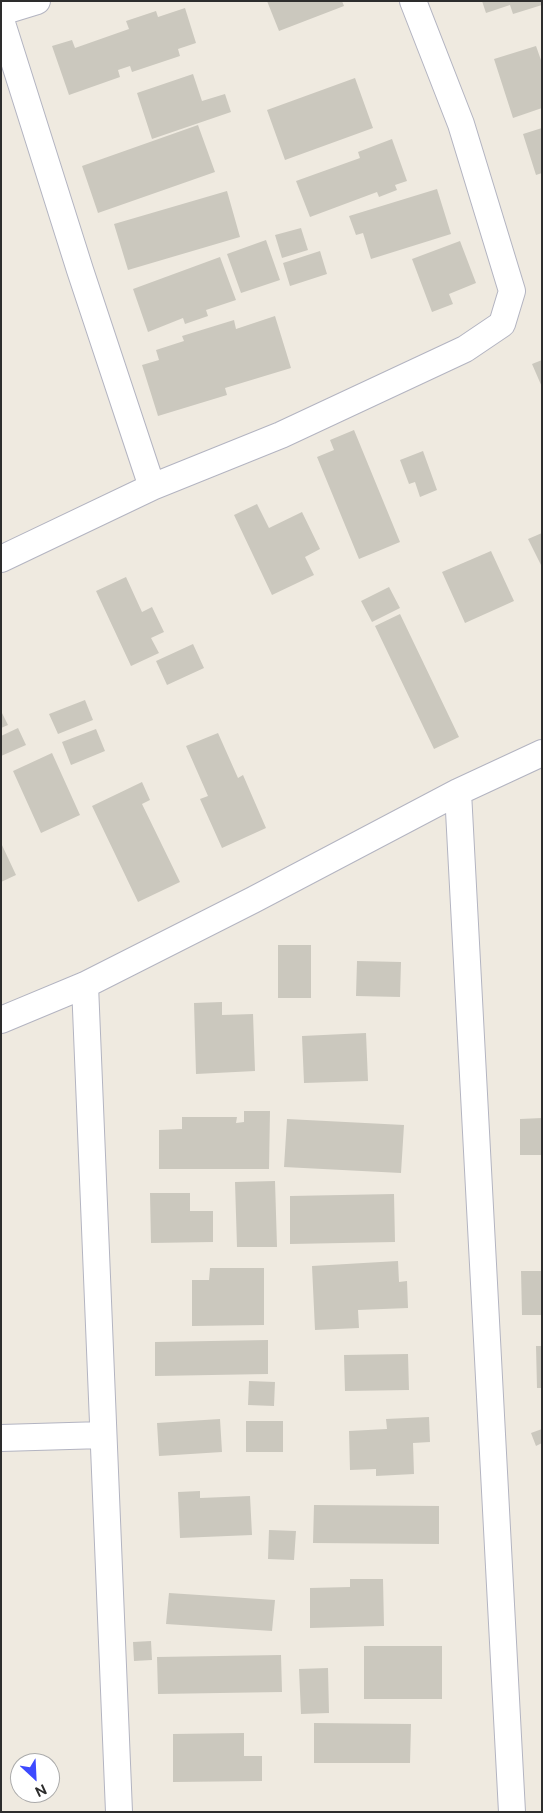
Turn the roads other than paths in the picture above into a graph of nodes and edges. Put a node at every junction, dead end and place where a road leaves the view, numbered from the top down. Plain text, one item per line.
1 (37, 1) edge
2 (413, 1) edge
3 (1, 12) edge
4 (1, 20) edge
5 (152, 487) junction
6 (1, 558) edge
7 (542, 754) edge
8 (458, 792) junction
9 (85, 985) junction
10 (1, 1020) edge
11 (103, 1434) junction
12 (1, 1438) edge
13 (119, 1812) edge
14 (512, 1812) edge

1 - 3 street
2 - 5 street
4 - 5 street
5 - 6 street
7 - 8 street
8 - 9 street
8 - 14 street
9 - 10 street
9 - 11 street
11 - 12 street
11 - 13 street

